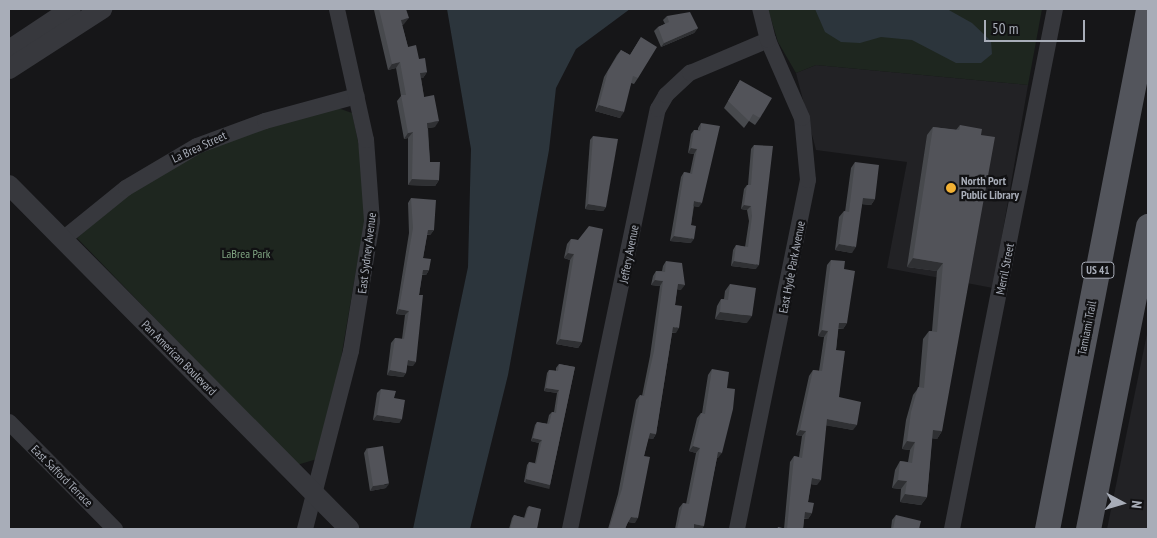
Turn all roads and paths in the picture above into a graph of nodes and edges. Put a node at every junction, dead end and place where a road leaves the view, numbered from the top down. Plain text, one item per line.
1 (71, 9) edge
2 (102, 9) edge
3 (337, 9) edge
4 (760, 9) edge
5 (1054, 9) edge
6 (1148, 10) edge
7 (768, 40) junction
8 (9, 50) edge
9 (9, 69) edge
10 (358, 96) junction
11 (9, 186) edge
12 (1148, 226) edge
13 (62, 240) junction
14 (9, 422) edge
15 (315, 496) junction
16 (115, 529) edge
17 (306, 529) edge
18 (349, 529) edge
19 (570, 529) edge
20 (737, 529) edge
21 (952, 529) edge
22 (1047, 529) edge
23 (1088, 529) edge

1 - 8 street
2 - 9 street
3 - 10 street, East Sydney Avenue
4 - 7 street, East Hyde Park Avenue
5 - 21 street, Merril Street
6 - 22 main road, Tamiami Trail / US 41
7 - 19 street, Jeffery Avenue
7 - 20 street, East Hyde Park Avenue
10 - 13 street, La Brea Street
10 - 15 street, East Sydney Avenue
11 - 13 street, Pan American Boulevard
12 - 23 main road
13 - 15 street, Pan American Boulevard
14 - 16 street, East Safford Terrace
15 - 17 street
15 - 18 street, Pan American Boulevard

